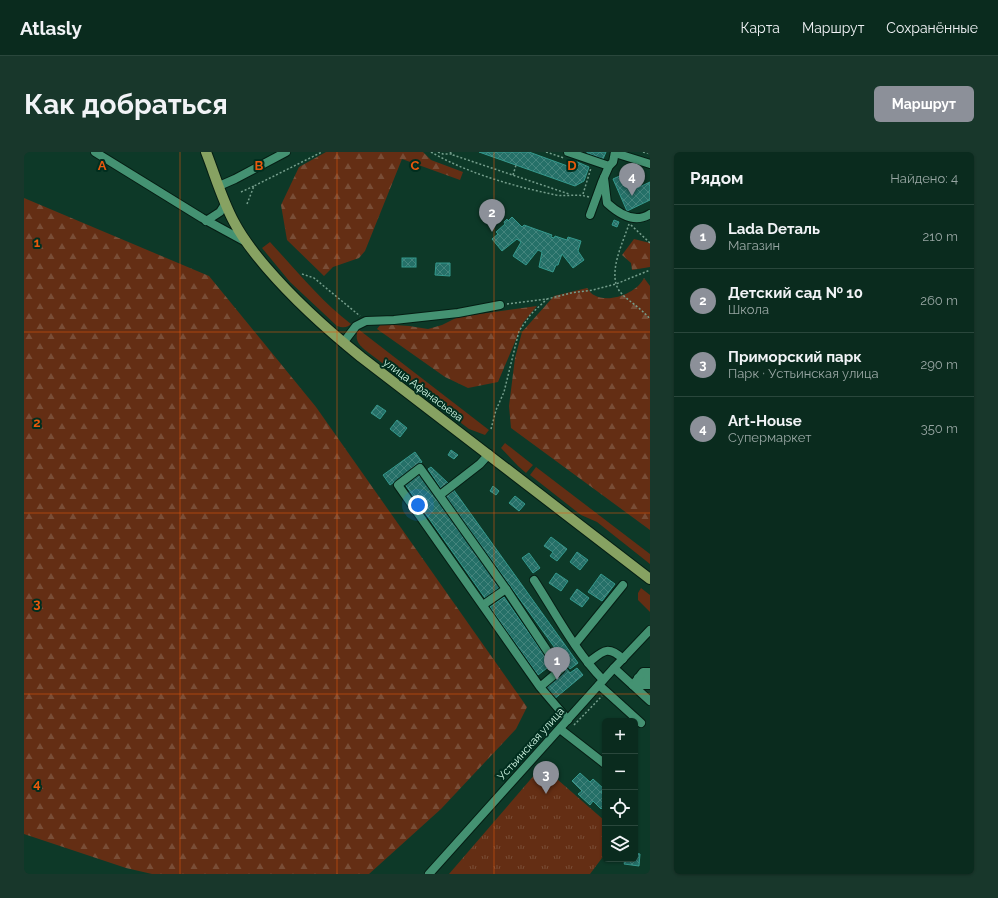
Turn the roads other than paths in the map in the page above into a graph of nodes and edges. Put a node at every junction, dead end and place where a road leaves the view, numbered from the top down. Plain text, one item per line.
1 (95, 152) edge
2 (206, 152) edge
3 (286, 152) edge
4 (568, 152) edge
5 (615, 152) edge
6 (577, 153) edge
7 (625, 154) edge
8 (650, 164) edge
9 (608, 166) junction
10 (604, 178) junction
11 (219, 186) junction
12 (225, 204) junction
13 (650, 214) edge
14 (590, 215) dead end
15 (206, 221) junction
16 (246, 242) junction
17 (500, 305) road end
18 (343, 343) junction
19 (488, 454) junction
20 (440, 495) junction
21 (650, 579) edge
22 (534, 580) dead end
23 (623, 585) dead end
24 (506, 589) junction
25 (482, 605) junction
26 (650, 630) edge
27 (575, 644) junction
28 (623, 659) junction
29 (588, 663) junction
30 (614, 668) junction
31 (650, 672) edge
32 (650, 678) edge
33 (635, 681) junction
34 (601, 683) junction
35 (650, 685) edge
36 (540, 687) junction
37 (650, 701) edge
38 (568, 720) junction
39 (641, 723) dead end
40 (563, 732) junction
41 (602, 761) edge
42 (428, 874) edge

1 - 15 street
2 - 11 main road, улица Афанасьева
3 - 11 street
4 - 6 street
5 - 7 street
5 - 9 street
6 - 9 street
7 - 8 street
9 - 10 street
10 - 13 street
10 - 14 street
11 - 12 main road, улица Афанасьева
12 - 15 street
12 - 16 main road, улица Афанасьева
15 - 16 street
16 - 18 main road, улица Афанасьева
17 - 18 street
18 - 19 main road, улица Афанасьева
19 - 20 street
19 - 21 main road, улица Афанасьева
20 - 24 street
20 - 25 street
22 - 27 street
23 - 27 street
24 - 25 street
24 - 36 street
25 - 36 street
26 - 28 street, Устьинская улица
27 - 29 street
28 - 29 street
28 - 30 street, Устьинская улица
29 - 34 street
30 - 33 street
30 - 34 street, Устьинская улица
31 - 33 street
32 - 33 street
33 - 35 street
33 - 37 street
34 - 38 street, Устьинская улица
34 - 39 street
36 - 38 street
38 - 40 street, Устьинская улица
40 - 41 street
40 - 42 street, Устьинская улица

